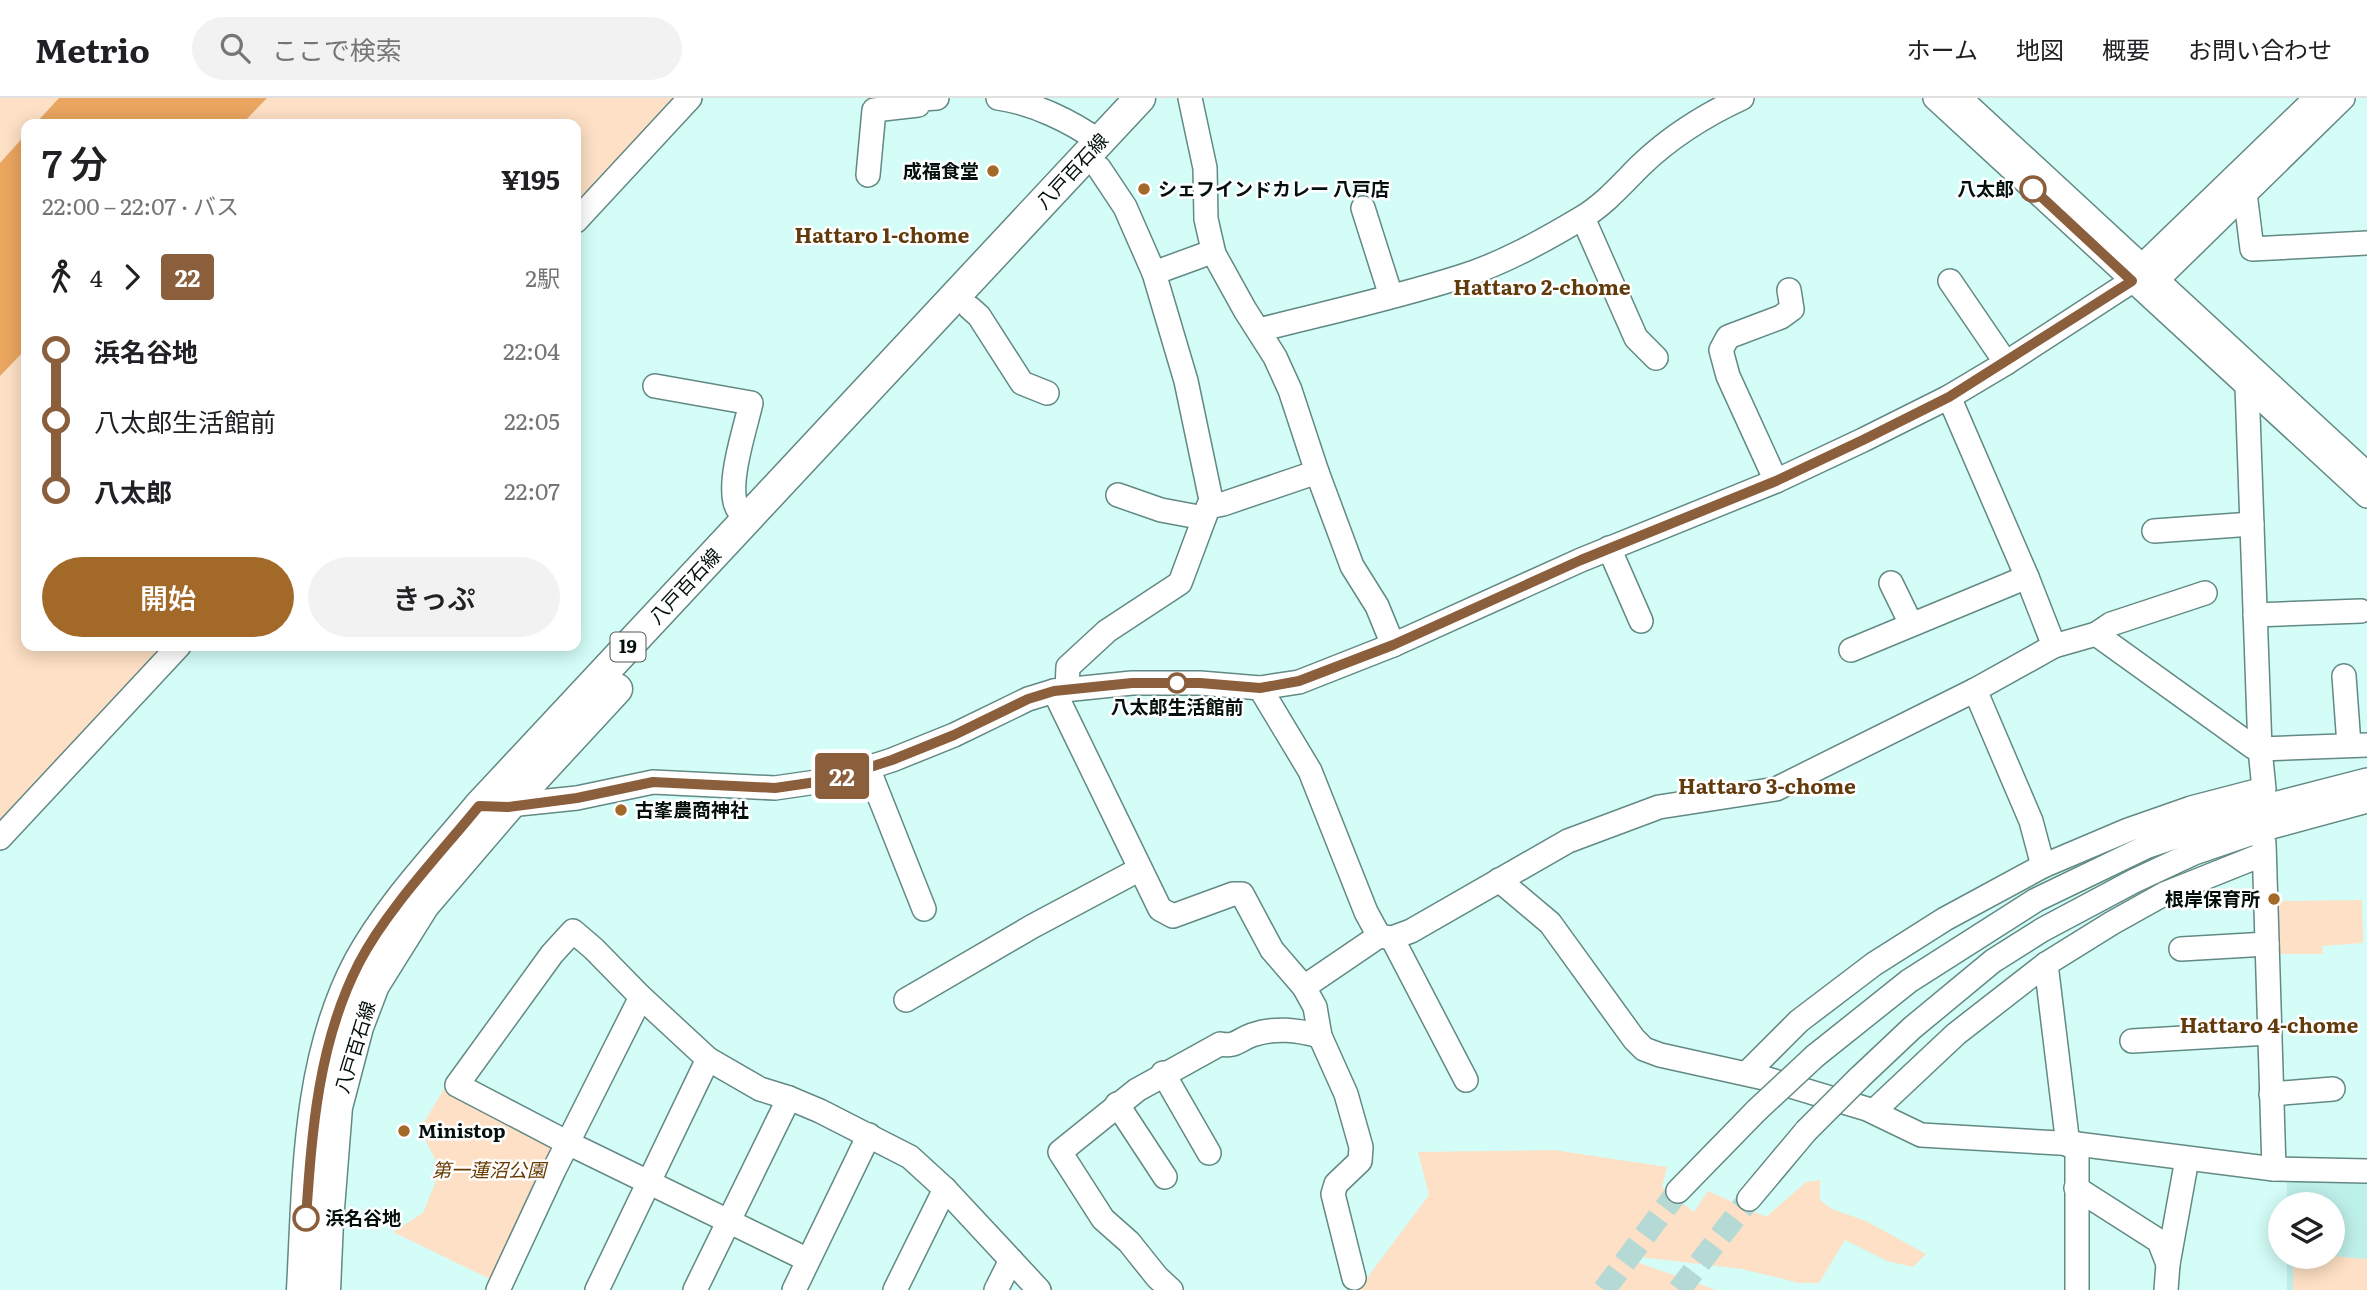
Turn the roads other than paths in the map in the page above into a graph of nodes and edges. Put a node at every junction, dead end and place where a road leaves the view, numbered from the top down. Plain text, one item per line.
1 (690, 98) edge
2 (937, 98) edge
3 (998, 98) edge
4 (1140, 98) edge
5 (1164, 98) edge
6 (1190, 98) edge
7 (1742, 98) edge
8 (1935, 98) edge
9 (1960, 98) edge
10 (2316, 98) edge
11 (2343, 98) edge
12 (1099, 155) junction
13 (868, 175) dead end
14 (2245, 193) junction
15 (1363, 208) dead end
16 (581, 216) edge
17 (1583, 218) junction
18 (2367, 243) edge
19 (1214, 254) junction
20 (1154, 273) junction
21 (2144, 275) junction
22 (1950, 281) dead end
23 (1788, 290) dead end
24 (1391, 296) junction
25 (970, 308) junction
26 (1259, 330) junction
27 (1656, 358) dead end
28 (2006, 363) junction
29 (655, 386) dead end
30 (2248, 386) junction
31 (1047, 393) dead end
32 (1949, 397) junction
33 (1317, 472) junction
34 (2367, 474) edge
35 (1776, 481) junction
36 (1118, 495) dead end
37 (2367, 496) edge
38 (1206, 512) junction
39 (747, 520) junction
40 (2252, 524) junction
41 (2154, 531) dead end
42 (1609, 548) junction
43 (2027, 577) junction
44 (1891, 583) dead end
45 (2205, 593) dead end
46 (2361, 611) dead end
47 (2255, 615) junction
48 (1641, 621) dead end
49 (1911, 624) junction
50 (2096, 634) junction
51 (1393, 645) junction
52 (2054, 646) junction
53 (1851, 650) dead end
54 (174, 651) edge
55 (2344, 676) dead end
56 (1260, 688) junction
57 (1060, 690) junction
58 (1975, 690) junction
59 (2358, 745) edge
60 (2260, 749) junction
61 (868, 768) junction
62 (2367, 780) edge
63 (2367, 801) edge
64 (494, 806) junction
65 (2264, 829) junction
66 (0, 838) edge
67 (2264, 855) junction
68 (2043, 866) junction
69 (1140, 869) junction
70 (1499, 880) junction
71 (924, 909) dead end
72 (1385, 937) junction
73 (2267, 944) junction
74 (2181, 949) dead end
75 (2046, 964) junction
76 (1304, 987) junction
77 (641, 997) junction
78 (906, 1000) dead end
79 (2269, 1033) junction
80 (1320, 1037) junction
81 (2132, 1041) dead end
82 (708, 1059) junction
83 (1163, 1073) junction
84 (1747, 1073) junction
85 (1466, 1080) dead end
86 (2333, 1089) dead end
87 (2271, 1094) junction
88 (789, 1098) junction
89 (1117, 1104) junction
90 (1874, 1111) junction
91 (869, 1135) junction
92 (568, 1143) junction
93 (2073, 1145) junction
94 (1209, 1153) dead end
95 (2187, 1159) junction
96 (2274, 1168) junction
97 (2367, 1171) edge
98 (1165, 1177) dead end
99 (649, 1183) junction
100 (2076, 1188) junction
101 (945, 1189) junction
102 (1678, 1191) tunnel mouth
103 (1749, 1199) tunnel mouth
104 (729, 1221) junction
105 (808, 1260) junction
106 (1011, 1261) junction
107 (2168, 1264) junction
108 (1354, 1278) dead end
109 (1157, 1286) edge
110 (302, 1290) edge
111 (325, 1290) edge
112 (498, 1290) edge
113 (597, 1290) edge
114 (695, 1290) edge
115 (794, 1290) edge
116 (895, 1290) edge
117 (996, 1290) edge
118 (1039, 1290) edge
119 (2077, 1290) edge
120 (2166, 1290) edge

1 - 16 street
2 - 13 street
3 - 12 street
4 - 12 main road, 八戸百石線 / 19
5 - 12 main road, 八戸百石線 / 19
6 - 19 street
7 - 17 street
8 - 21 street
9 - 21 street
10 - 21 street
11 - 14 street
12 - 20 street
12 - 25 main road, 八戸百石線 / 19
12 - 39 main road, 八戸百石線 / 19
14 - 18 street
14 - 21 street
15 - 24 street
17 - 24 street
17 - 27 street
19 - 20 street
19 - 26 street
20 - 38 street
21 - 28 street
21 - 30 street
21 - 34 street
22 - 28 street
23 - 35 street
24 - 26 street
25 - 31 street
25 - 64 main road, 八戸百石線 / 19
26 - 33 street
28 - 32 street
29 - 39 street
30 - 37 street
30 - 40 street
32 - 35 street
32 - 43 street
33 - 38 street
33 - 51 street
35 - 42 street
36 - 38 street
38 - 57 street
39 - 64 main road, 八戸百石線 / 19
40 - 41 street
40 - 47 street
42 - 48 street
42 - 51 street
43 - 49 street
43 - 52 street
44 - 49 street
45 - 50 street
46 - 47 street
47 - 60 street
49 - 53 street
50 - 52 street
50 - 60 street
51 - 56 street
52 - 58 street
54 - 66 street
55 - 59 street
56 - 57 street
56 - 72 street
57 - 61 street
57 - 69 street
58 - 68 street
58 - 70 street
59 - 60 street
60 - 68 street
61 - 64 street
61 - 71 street
62 - 102 street, bridge
63 - 65 street
64 - 110 main road, 八戸百石線 / 19
64 - 111 main road, 八戸百石線 / 19
65 - 67 street
65 - 103 street, bridge
67 - 73 street
67 - 75 street
68 - 84 street
69 - 76 street
69 - 78 street
70 - 72 street
70 - 84 street
72 - 76 street
72 - 85 street
73 - 74 street
73 - 79 street
75 - 90 street
75 - 93 street
76 - 80 street
77 - 82 street
77 - 92 street
77 - 92 street
79 - 81 street
79 - 87 street
80 - 83 street
80 - 108 street
82 - 88 street
82 - 99 street
83 - 89 street
83 - 94 street
84 - 90 street
86 - 87 street
87 - 96 street
88 - 91 street
88 - 104 street
89 - 98 street
89 - 109 street
90 - 93 street
91 - 101 street
91 - 105 street
92 - 99 street
92 - 112 street
93 - 95 street
93 - 100 street
95 - 96 street
95 - 107 street
96 - 97 street
99 - 104 street
99 - 113 street
100 - 107 street
100 - 119 street
101 - 106 street
101 - 116 street
104 - 105 street
104 - 114 street
105 - 115 street
106 - 117 street
106 - 118 street
107 - 120 street

